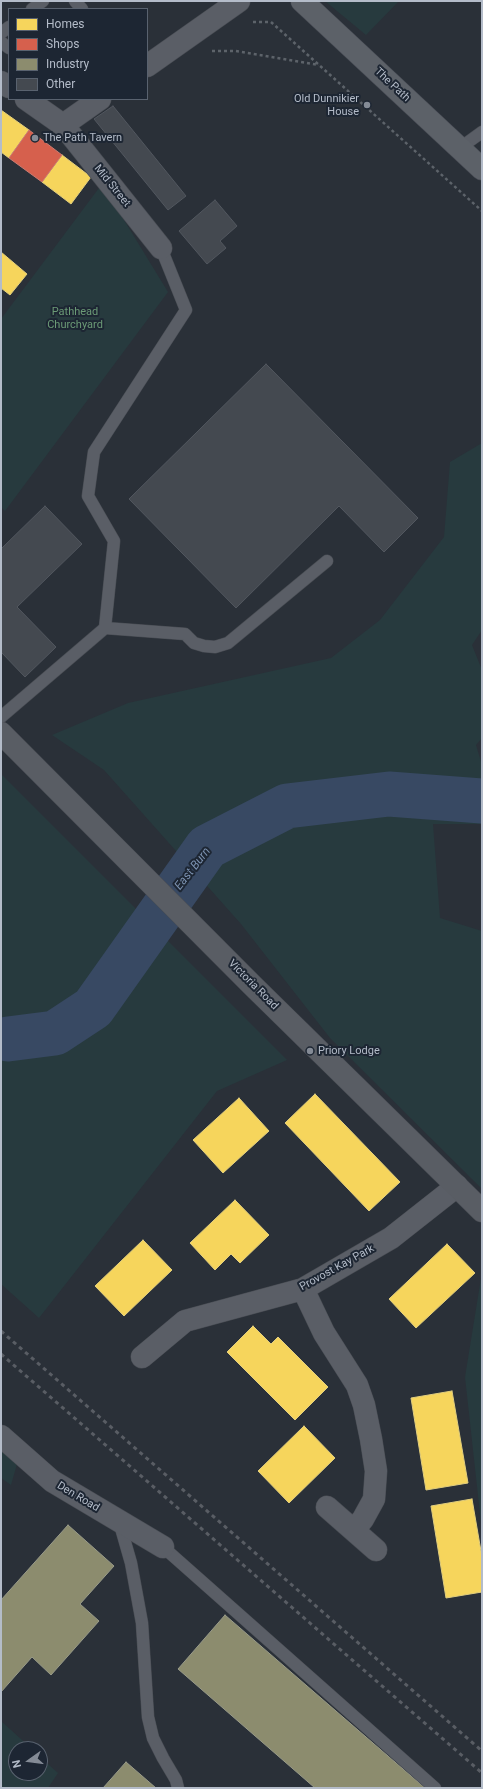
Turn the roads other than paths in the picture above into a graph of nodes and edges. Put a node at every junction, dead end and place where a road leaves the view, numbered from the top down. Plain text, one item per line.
1 (42, 1) edge
2 (302, 1) edge
3 (233, 5) edge
4 (33, 8) edge
5 (148, 65) edge
6 (27, 100) edge
7 (99, 100) edge
8 (63, 125) junction
9 (482, 132) edge
10 (460, 148) junction
11 (482, 168) edge
12 (161, 248) joint
13 (327, 561) dead end
14 (105, 628) junction
15 (1, 717) edge
16 (1, 733) edge
17 (457, 1186) junction
18 (482, 1211) edge
19 (303, 1289) junction
20 (142, 1358) dead end
21 (1, 1436) edge
22 (327, 1507) dead end
23 (119, 1521) junction
24 (354, 1530) junction
25 (163, 1547) joint
26 (376, 1550) dead end
27 (178, 1788) edge
28 (435, 1788) edge

1 - 4 lane
2 - 10 main road, The Path
3 - 5 street
6 - 8 street, Mid Street
7 - 8 street
8 - 12 street, Mid Street
9 - 10 lane
10 - 11 main road, The Path
12 - 14 lane
13 - 14 lane
14 - 15 lane
16 - 17 main road, Victoria Road
17 - 18 main road, Victoria Road
17 - 19 street, Provost Kay Park
19 - 20 street, Provost Kay Park
19 - 24 street
21 - 23 street, Den Road
22 - 24 street
23 - 25 street, Den Road
23 - 27 lane
24 - 26 street
25 - 28 lane

